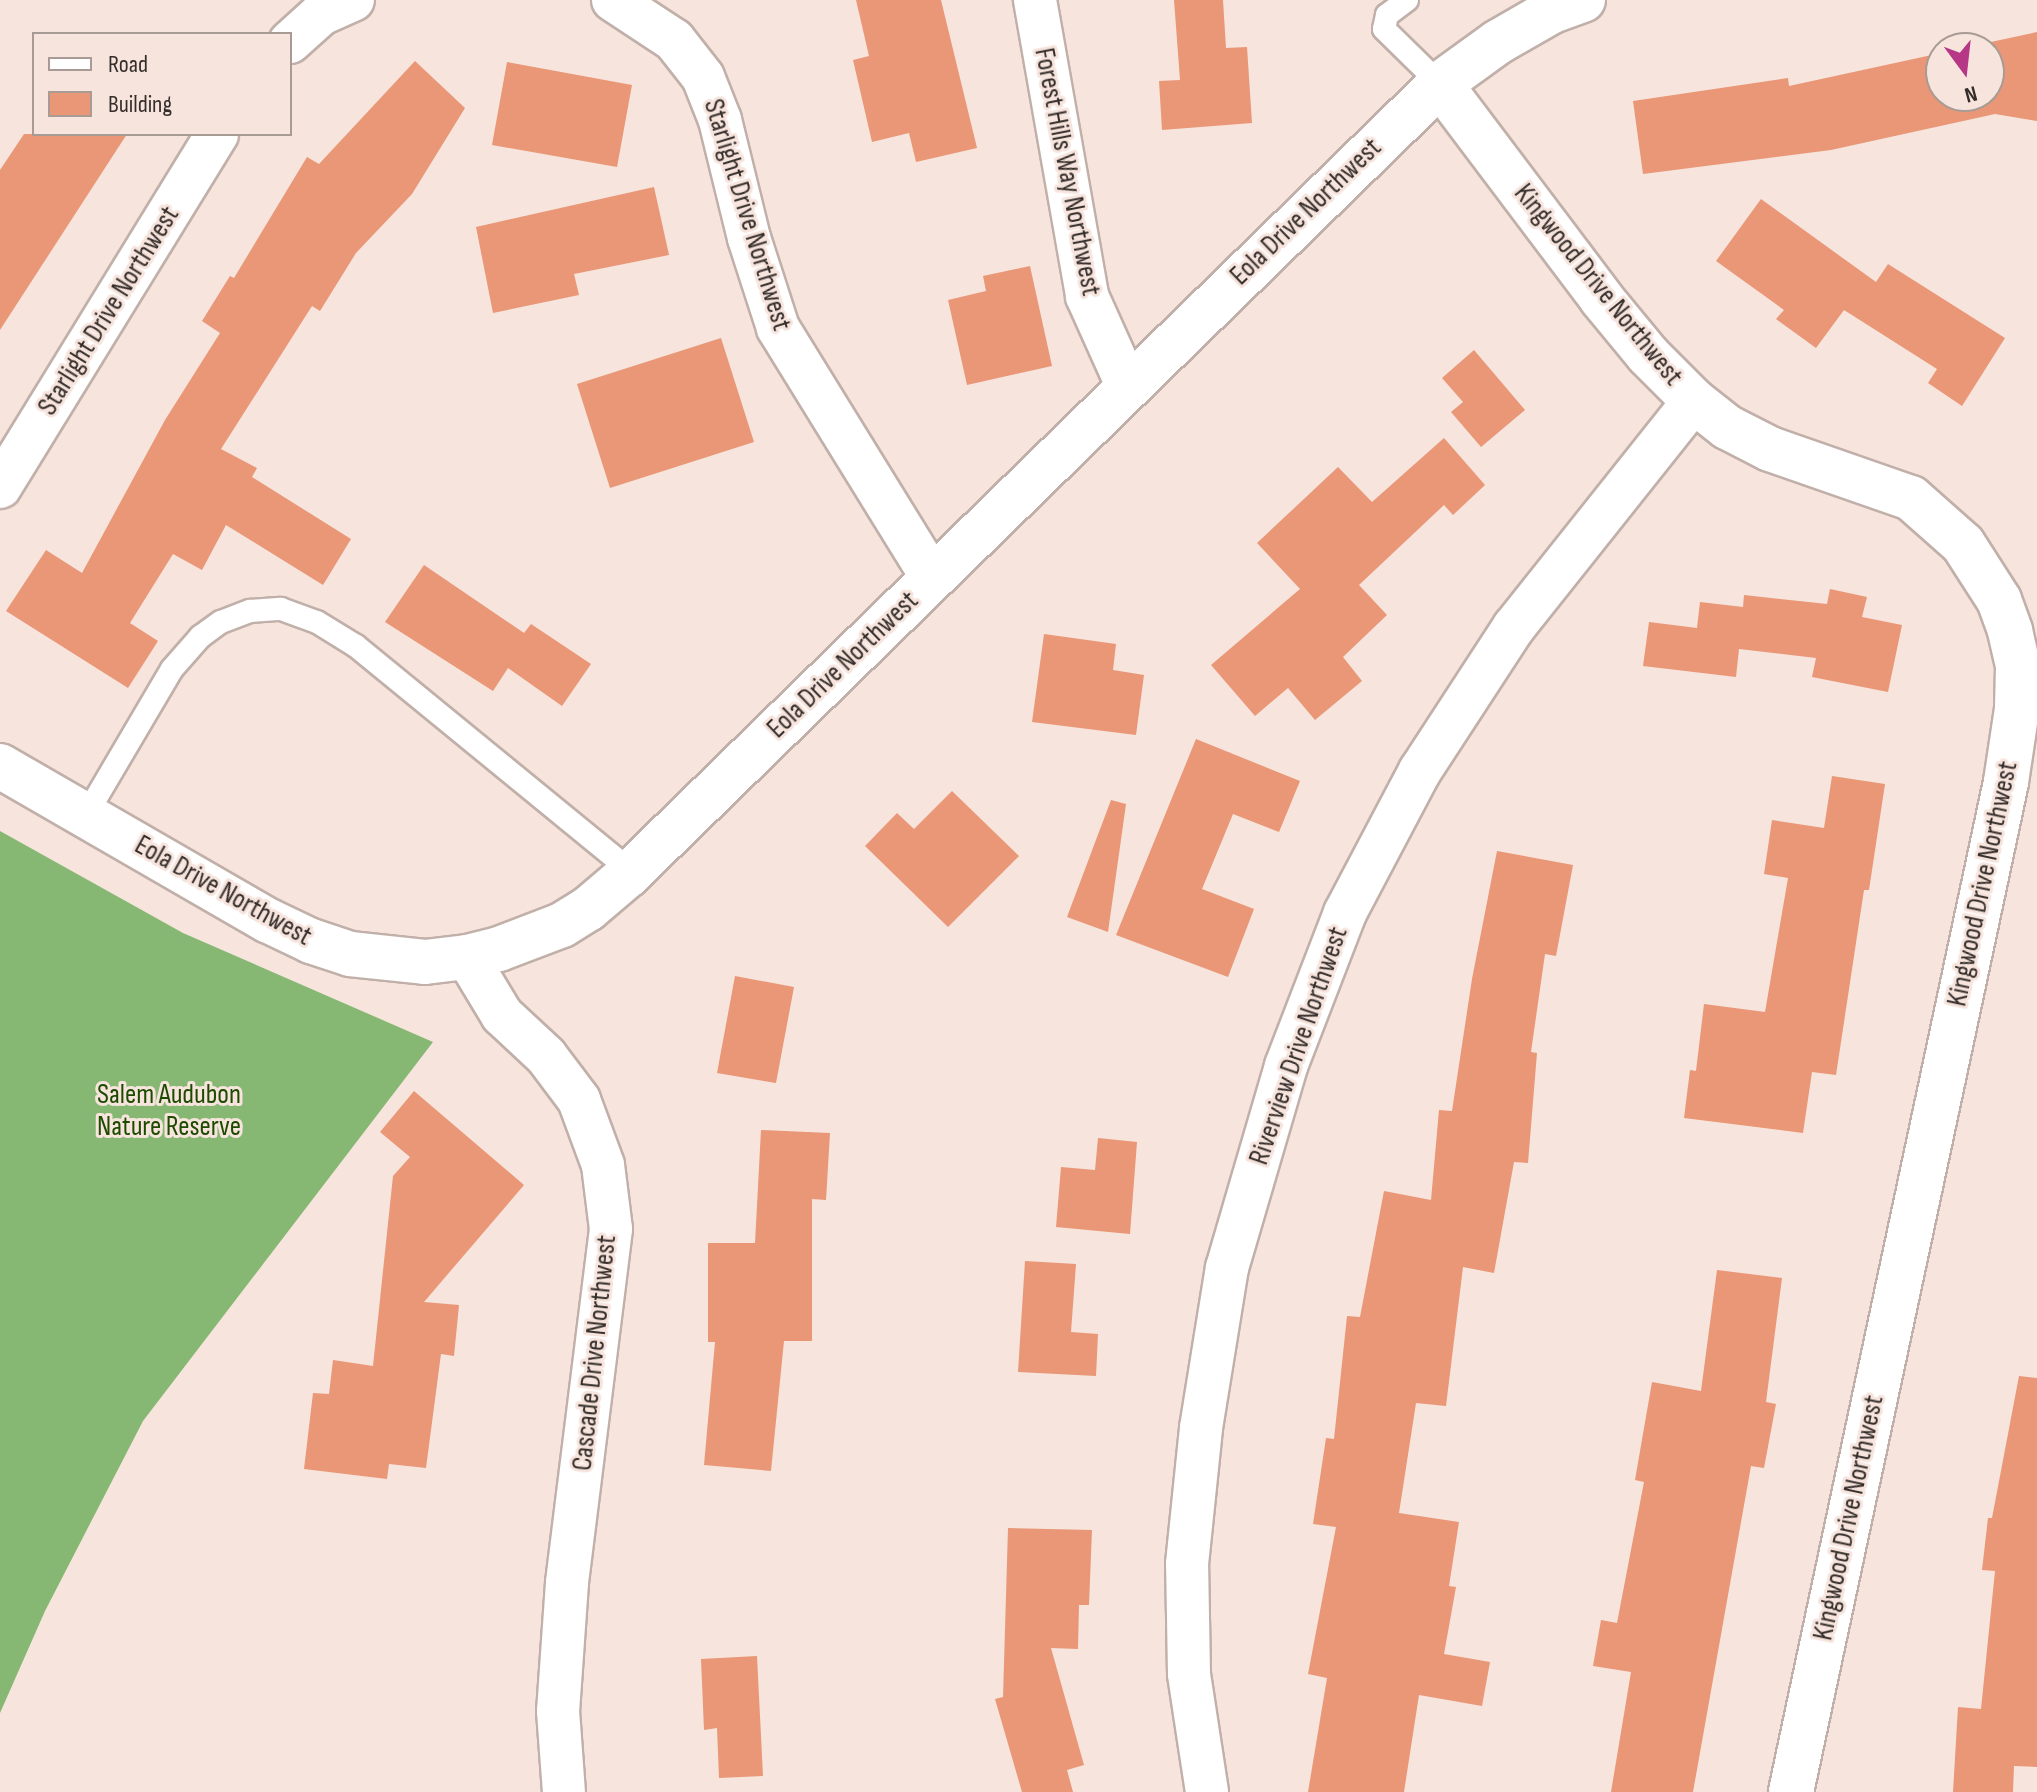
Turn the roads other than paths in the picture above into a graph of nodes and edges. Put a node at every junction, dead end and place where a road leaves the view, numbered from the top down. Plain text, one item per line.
1 (353, 0) edge
2 (613, 0) edge
3 (1035, 0) edge
4 (1407, 0) edge
5 (1583, 0) edge
6 (292, 40) edge
7 (1440, 84) junction
8 (216, 136) edge
9 (1127, 385) junction
10 (1694, 401) junction
11 (0, 487) edge
12 (932, 577) junction
13 (0, 766) edge
14 (86, 815) junction
15 (632, 872) junction
16 (467, 957) junction
17 (564, 1792) edge
18 (1207, 1792) edge
19 (1791, 1792) edge

1 - 6 street
2 - 12 street, Starlight Drive Northwest
3 - 9 street, Forest Hills Way Northwest
4 - 7 lane
5 - 7 main road, Eola Drive Northwest
7 - 9 main road, Eola Drive Northwest
7 - 10 main road, Kingwood Drive Northwest
8 - 11 street, Starlight Drive Northwest
9 - 12 main road, Eola Drive Northwest
10 - 18 street, Riverview Drive Northwest
10 - 19 main road, Kingwood Drive Northwest
12 - 15 main road, Eola Drive Northwest
13 - 14 main road, Eola Drive Northwest
14 - 15 lane
14 - 16 main road, Eola Drive Northwest
15 - 16 main road, Eola Drive Northwest
16 - 17 street, Cascade Drive Northwest

